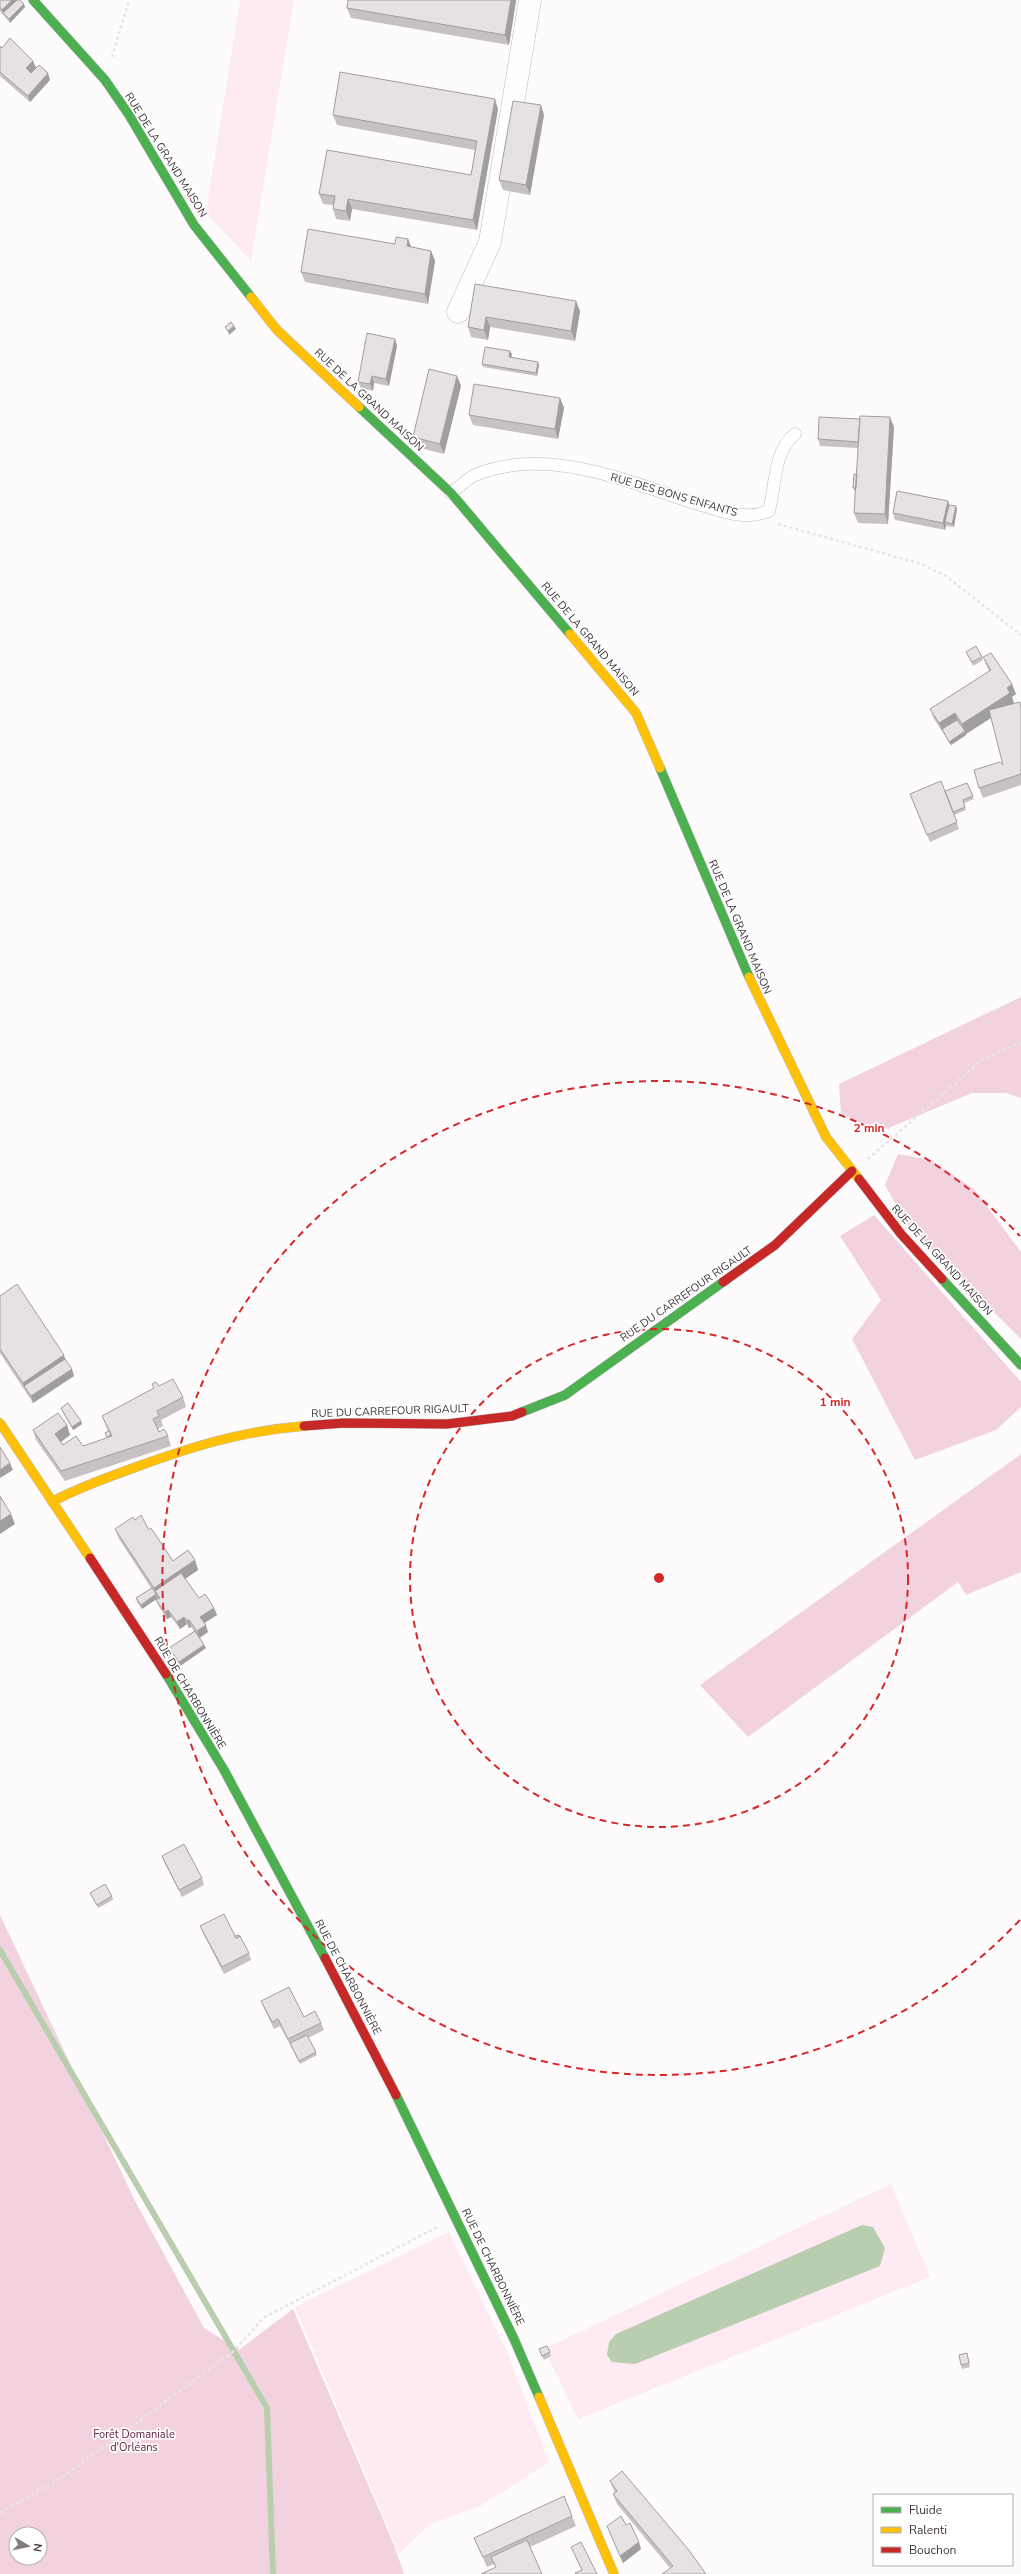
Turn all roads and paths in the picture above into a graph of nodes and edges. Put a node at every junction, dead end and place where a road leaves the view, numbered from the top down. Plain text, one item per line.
1 (33, 0) edge
2 (129, 0) edge
3 (530, 0) edge
4 (104, 80) junction
5 (458, 312) dead end
6 (795, 434) dead end
7 (451, 494) junction
8 (757, 516) junction
9 (1021, 635) edge
10 (1021, 1043) edge
11 (866, 1160) dead end
12 (852, 1171) junction
13 (1021, 1365) edge
14 (0, 1423) edge
15 (52, 1502) junction
16 (456, 2218) junction
17 (0, 2513) edge
18 (614, 2574) edge

1 - 4 street, RUE DE LA GRAND MAISON
2 - 4 path
3 - 5 street
4 - 7 street, RUE DE LA GRAND MAISON
6 - 8 lane
7 - 8 lane, RUE DES BONS ENFANTS
7 - 12 street, RUE DE LA GRAND MAISON
8 - 9 path
10 - 11 path
12 - 13 street, RUE DE LA GRAND MAISON
12 - 15 street, RUE DU CARREFOUR RIGAULT
14 - 15 street, RUE DE CHARBONNIÈRE
15 - 16 street, RUE DE CHARBONNIÈRE
16 - 17 path
16 - 18 street, RUE DE CHARBONNIÈRE

